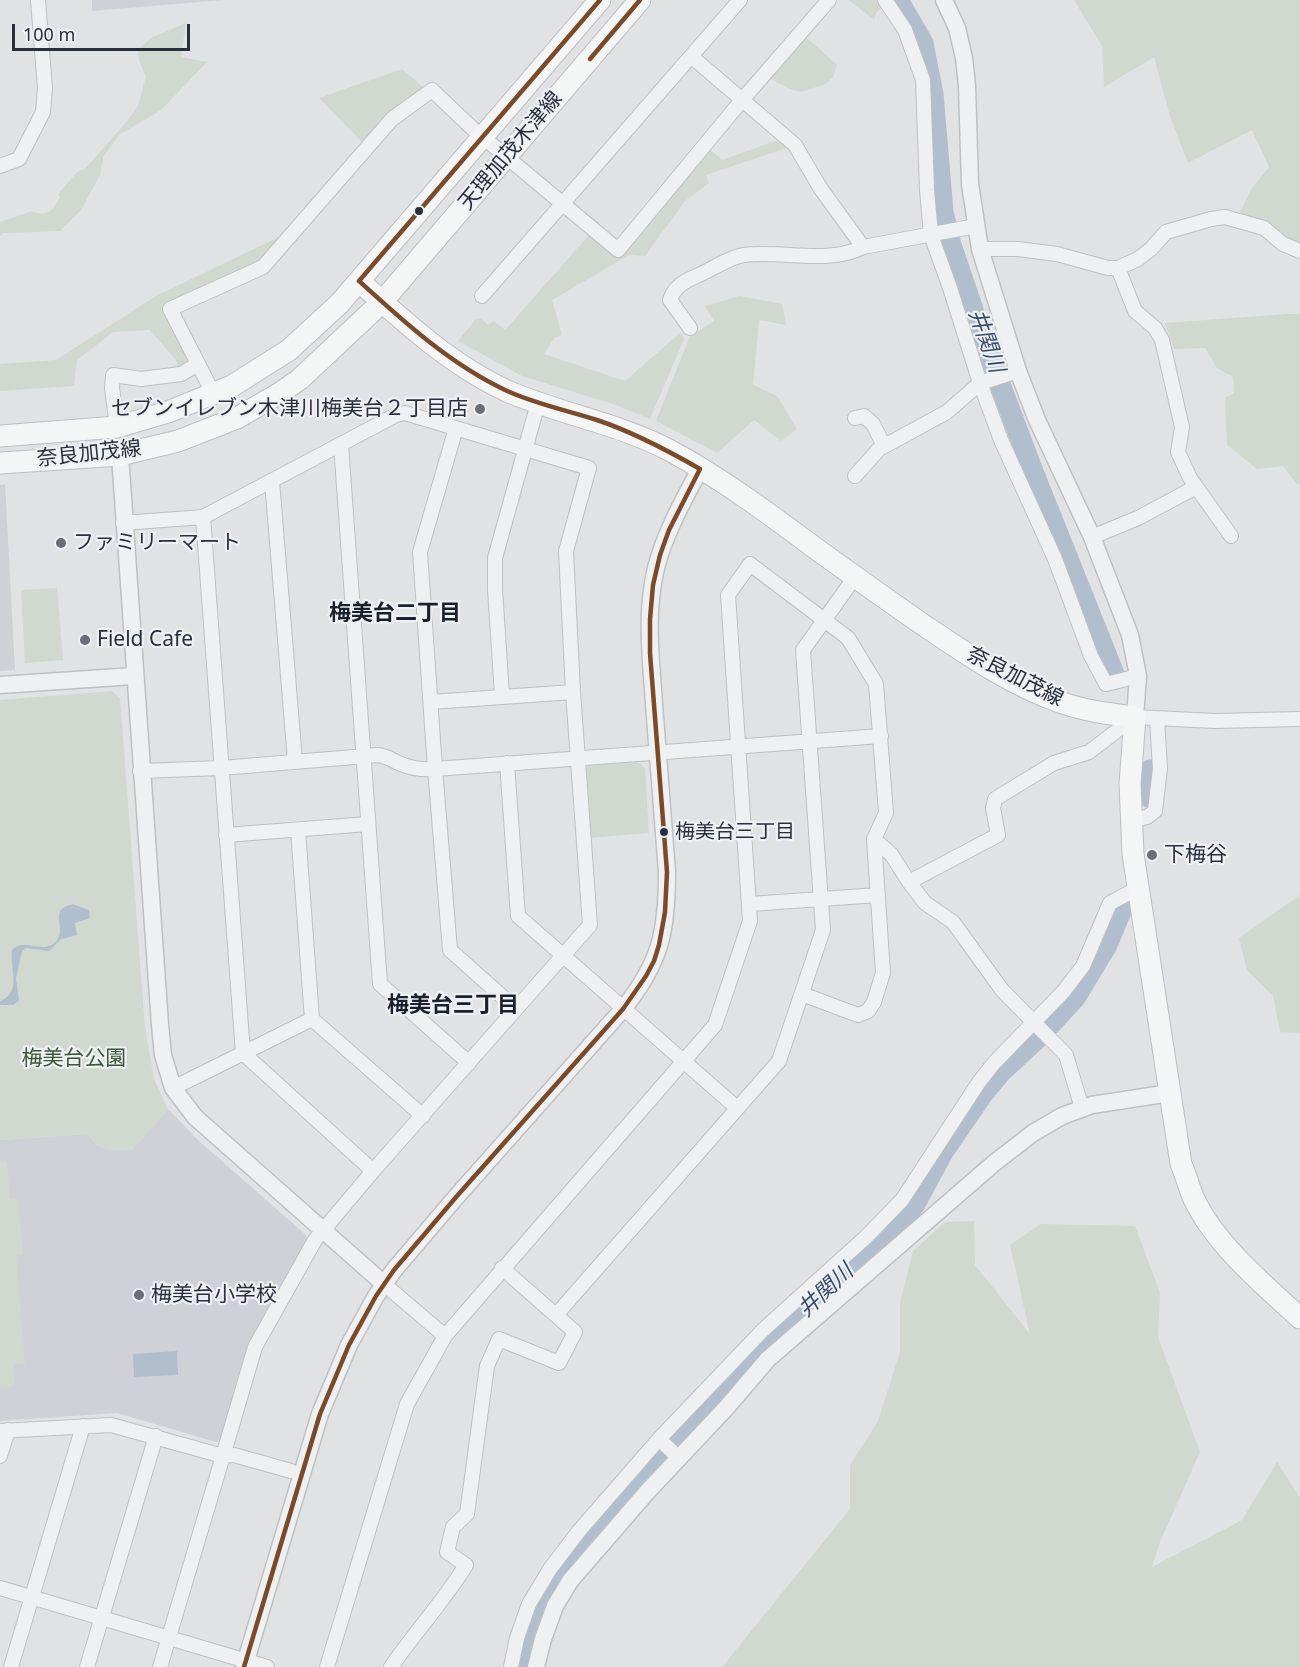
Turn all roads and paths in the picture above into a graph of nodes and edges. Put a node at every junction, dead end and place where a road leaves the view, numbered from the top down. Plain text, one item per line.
1 (38, 0) edge
2 (600, 0) edge
3 (640, 0) edge
4 (740, 0) edge
5 (829, 0) edge
6 (885, 0) edge
7 (944, 0) edge
8 (692, 57) junction
9 (742, 100) junction
10 (483, 137) junction
11 (507, 156) junction
12 (0, 166) edge
13 (564, 203) junction
14 (970, 227) junction
15 (931, 235) junction
16 (863, 247) junction
17 (980, 249) junction
18 (1300, 251) edge
19 (1118, 268) junction
20 (359, 281) junction
21 (482, 296) dead end
22 (382, 302) junction
23 (690, 328) dead end
24 (198, 364) junction
25 (1011, 373) junction
26 (980, 383) junction
27 (214, 395) junction
28 (538, 403) junction
29 (855, 418) dead end
30 (117, 427) junction
31 (456, 428) junction
32 (0, 436) edge
33 (341, 445) junction
34 (884, 446) junction
35 (524, 449) junction
36 (120, 455) junction
37 (0, 463) edge
38 (700, 469) junction
39 (855, 476) dead end
40 (272, 481) junction
41 (1196, 487) junction
42 (203, 517) junction
43 (123, 523) junction
44 (1231, 536) dead end
45 (1092, 537) junction
46 (855, 577) junction
47 (824, 620) junction
48 (134, 676) junction
49 (1138, 676) junction
50 (0, 685) edge
51 (573, 692) junction
52 (502, 696) junction
53 (431, 702) junction
54 (1135, 717) junction
55 (1157, 718) junction
56 (1300, 719) edge
57 (881, 736) junction
58 (809, 742) junction
59 (738, 747) junction
60 (658, 752) junction
61 (364, 757) junction
62 (578, 758) junction
63 (295, 761) junction
64 (507, 764) junction
65 (221, 768) junction
66 (435, 769) junction
67 (141, 771) junction
68 (1130, 820) junction
69 (368, 824) junction
70 (298, 830) junction
71 (226, 835) junction
72 (874, 839) junction
73 (909, 882) junction
74 (1138, 888) junction
75 (878, 895) junction
76 (821, 898) junction
77 (750, 904) junction
78 (564, 956) junction
79 (802, 994) junction
80 (516, 1009) junction
81 (623, 1009) junction
82 (312, 1019) junction
83 (1035, 1024) junction
84 (243, 1053) junction
85 (683, 1060) junction
86 (469, 1063) junction
87 (173, 1088) junction
88 (1170, 1093) junction
89 (736, 1108) junction
90 (1082, 1108) junction
91 (423, 1116) junction
92 (373, 1171) junction
93 (323, 1230) junction
94 (502, 1268) junction
95 (384, 1284) junction
96 (556, 1314) junction
97 (1300, 1318) edge
98 (445, 1336) junction
99 (83, 1426) junction
100 (4, 1431) edge
101 (156, 1436) junction
102 (667, 1447) junction
103 (0, 1456) edge
104 (223, 1456) junction
105 (291, 1471) dead end
106 (0, 1588) edge
107 (33, 1598) junction
108 (101, 1618) junction
109 (169, 1638) junction
110 (245, 1664) edge
111 (11, 1667) edge
112 (87, 1667) edge
113 (160, 1667) edge
114 (267, 1667) edge
115 (327, 1667) edge
116 (391, 1667) edge
117 (511, 1667) edge
118 (536, 1667) edge

1 - 12 street
2 - 10 main road, 天理加茂木津線
3 - 11 main road, 天理加茂木津線
4 - 8 street
5 - 9 street
6 - 15 street
7 - 14 street
8 - 9 street
8 - 13 street
9 - 13 street
9 - 16 street
10 - 11 street
10 - 20 main road, 天理加茂木津線
10 - 24 street
11 - 13 street
11 - 22 main road, 天理加茂木津線
13 - 21 street
14 - 15 street
14 - 17 street
15 - 16 street
15 - 26 street
16 - 23 street
17 - 19 street
17 - 25 street
18 - 19 street
19 - 41 street
20 - 22 main road, 奈良加茂線
20 - 27 main road, 奈良加茂線
22 - 28 main road, 奈良加茂線
22 - 36 main road, 奈良加茂線
24 - 27 street
24 - 30 street
25 - 26 street
25 - 45 street
26 - 34 street
26 - 49 street
27 - 30 main road, 奈良加茂線
28 - 35 street
28 - 38 main road, 奈良加茂線
29 - 34 street
30 - 32 main road, 奈良加茂線
31 - 33 street
31 - 35 street
31 - 53 street
33 - 40 street
33 - 61 street
34 - 39 street
35 - 51 street
35 - 52 street
36 - 37 main road, 奈良加茂線
36 - 43 street
38 - 46 main road, 奈良加茂線
38 - 60 street
40 - 42 street
40 - 63 street
41 - 44 street
41 - 45 street
42 - 43 street
42 - 65 street
43 - 48 street
45 - 49 street
46 - 47 street
46 - 54 main road, 奈良加茂線
47 - 57 street
47 - 58 street
47 - 59 street
48 - 50 street
48 - 67 street
49 - 54 street
51 - 52 street
51 - 62 street
52 - 53 street
53 - 66 street
54 - 55 street
54 - 68 main road
54 - 73 street
55 - 56 street
55 - 68 street
57 - 58 street
57 - 72 street
58 - 59 street
58 - 76 street
59 - 60 street
59 - 77 street
60 - 62 street
60 - 81 street
61 - 63 street
61 - 66 street
61 - 69 street
62 - 64 street
62 - 78 street
63 - 65 street
64 - 66 street
64 - 78 street
65 - 67 street
65 - 71 street
66 - 80 street
67 - 87 street
68 - 74 main road
69 - 70 street
69 - 86 street
70 - 71 street
70 - 82 street
71 - 84 street
72 - 73 street
72 - 75 street
73 - 83 street
74 - 83 street
74 - 88 main road
75 - 76 street
75 - 79 street
76 - 77 street
76 - 79 street
77 - 85 street
78 - 80 street
78 - 81 street
79 - 89 street
80 - 86 street
81 - 85 street
81 - 95 street
82 - 84 street
82 - 91 street
83 - 90 street
83 - 102 street
84 - 87 street
84 - 92 street
85 - 89 street
85 - 94 street
86 - 91 street
87 - 93 street
88 - 90 street
88 - 97 main road
89 - 96 street
90 - 102 street
91 - 92 street
92 - 93 street
93 - 95 street
93 - 104 street
94 - 96 street
94 - 98 street
95 - 98 street
95 - 110 street
96 - 116 street
98 - 115 street
99 - 100 street
99 - 101 street
99 - 107 street
100 - 103 street
101 - 104 street
101 - 108 street
102 - 117 street
102 - 118 street
104 - 105 street
104 - 109 street
106 - 107 street
107 - 108 street
107 - 111 street
108 - 109 street
108 - 112 street
109 - 110 street
109 - 113 street
110 - 114 street

